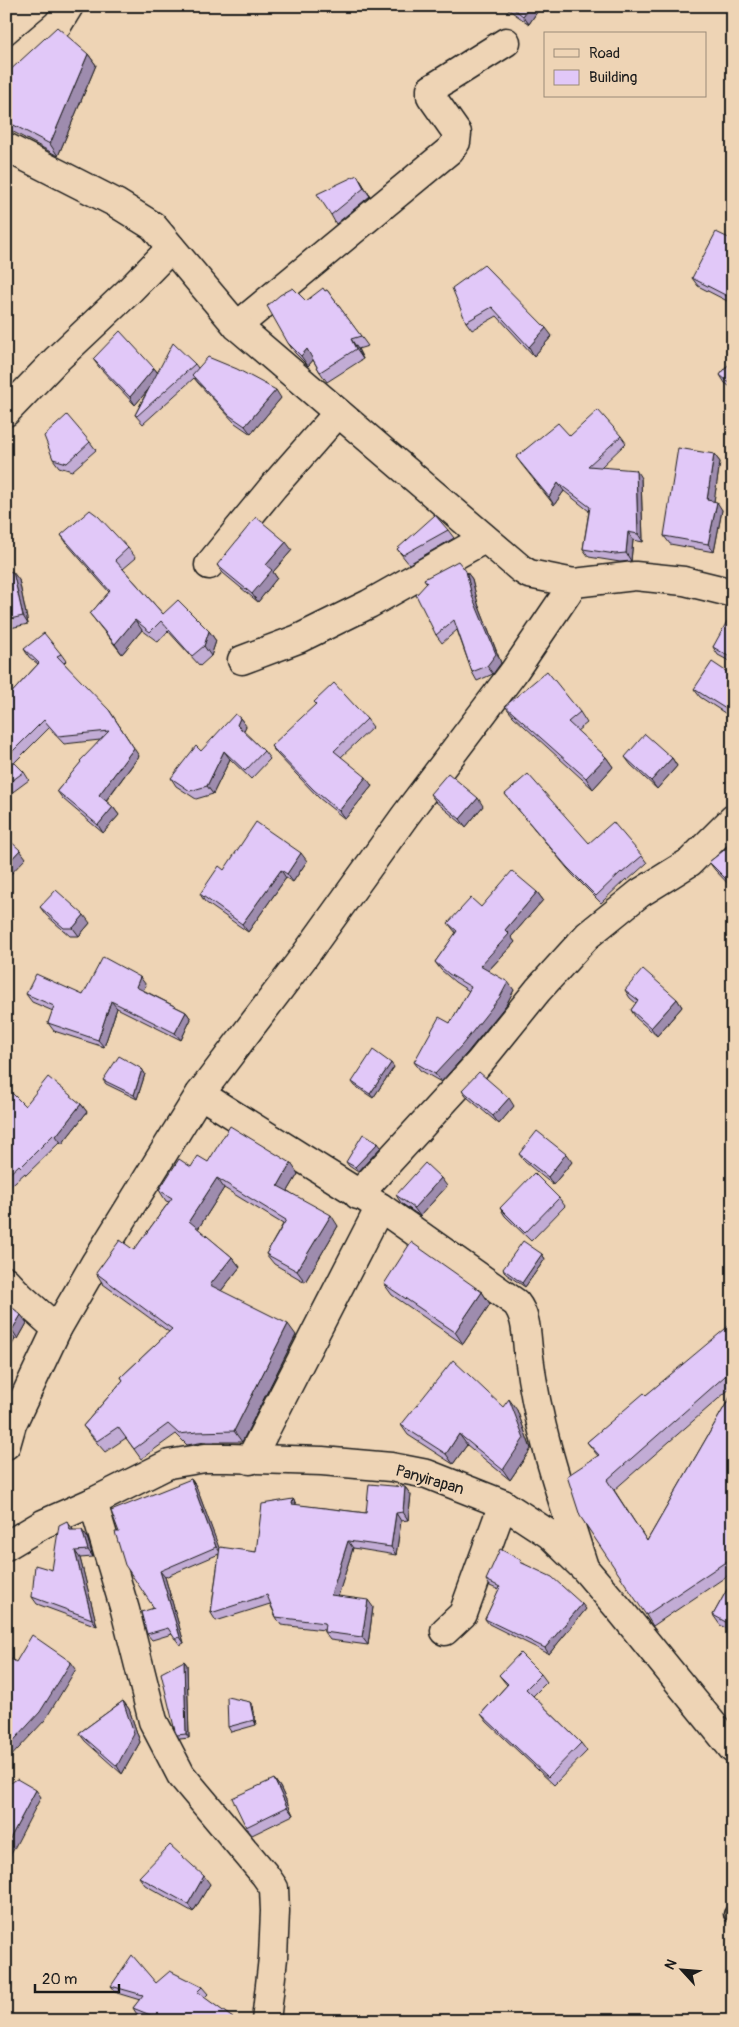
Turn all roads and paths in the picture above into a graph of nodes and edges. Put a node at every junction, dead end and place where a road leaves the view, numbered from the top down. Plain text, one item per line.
1 (69, 6) edge
2 (506, 42) dead end
3 (6, 68) edge
4 (6, 147) edge
5 (171, 248) junction
6 (237, 326) junction
7 (6, 412) edge
8 (338, 413) junction
9 (484, 539) junction
10 (209, 565) dead end
11 (574, 583) junction
12 (733, 592) edge
13 (242, 660) dead end
14 (733, 819) edge
15 (200, 1094) junction
16 (369, 1201) junction
17 (6, 1281) edge
18 (57, 1329) junction
19 (6, 1445) edge
20 (250, 1460) junction
21 (93, 1502) junction
22 (503, 1504) junction
23 (6, 1546) edge
24 (585, 1569) junction
25 (445, 1631) dead end
26 (733, 1749) edge
27 (266, 2021) edge

1 - 3 street
2 - 6 street
4 - 5 street
5 - 6 street
5 - 7 street
6 - 8 street
8 - 9 street
8 - 10 street
9 - 11 street
9 - 13 street
11 - 12 street
11 - 15 street
14 - 16 street
15 - 16 street
15 - 18 street
16 - 20 street
16 - 24 street
17 - 18 street
18 - 19 street
20 - 21 street, Panyirapan
20 - 22 street, Panyirapan
21 - 23 street, Panyirapan
21 - 27 street
22 - 24 street, Panyirapan
22 - 25 street
24 - 26 street, Panyirapan

